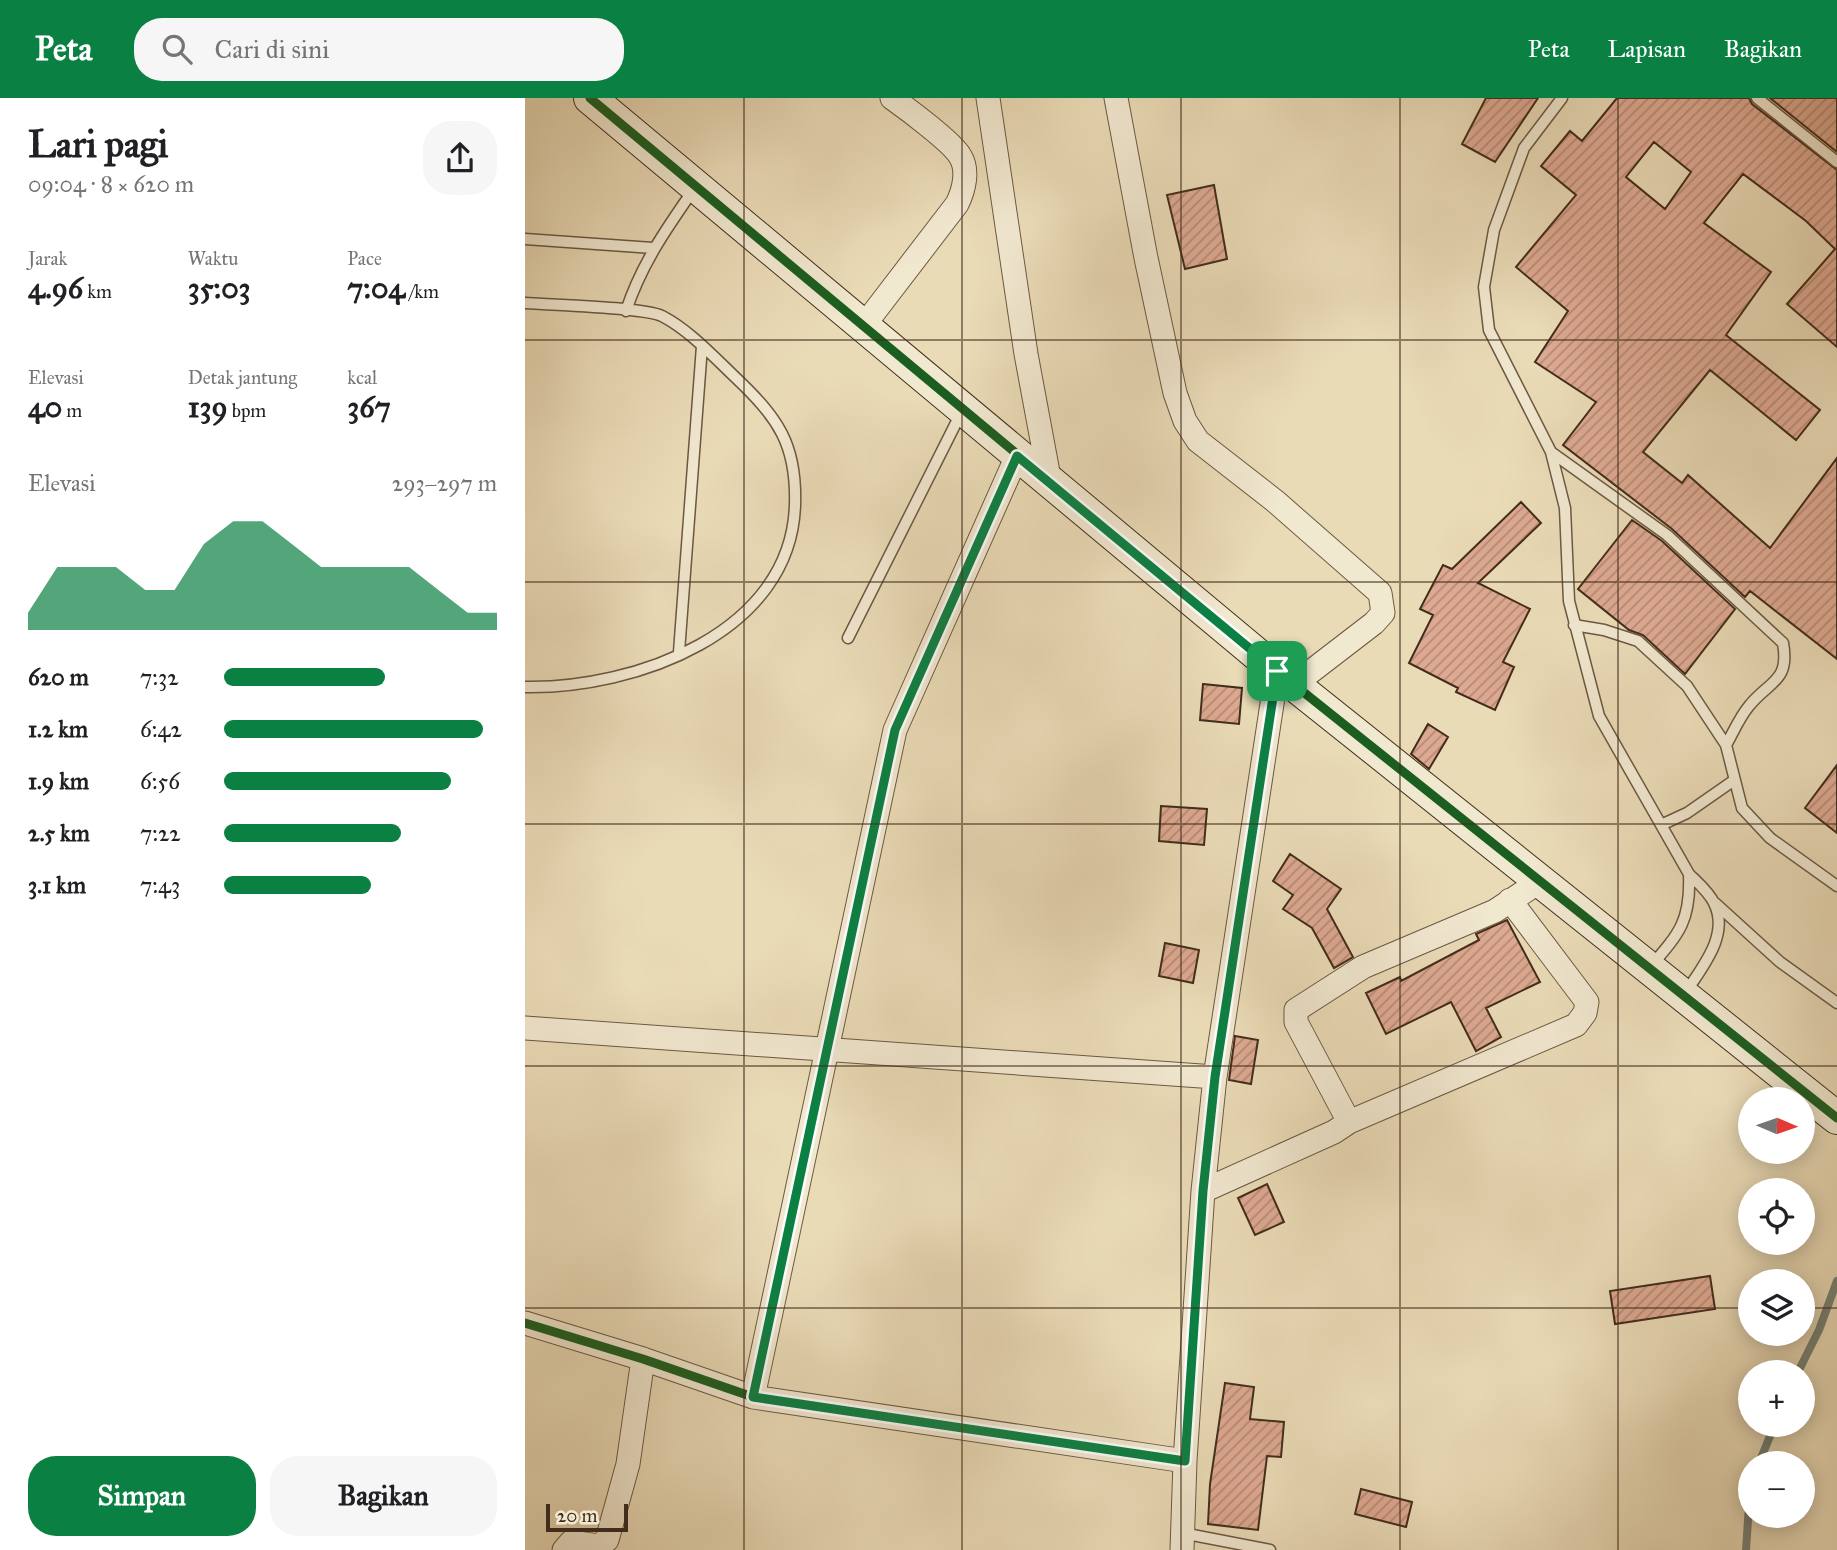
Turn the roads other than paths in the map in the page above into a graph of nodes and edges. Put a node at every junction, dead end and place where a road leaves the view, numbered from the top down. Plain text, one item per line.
1 (590, 98) edge
2 (892, 98) edge
3 (988, 98) edge
4 (1116, 98) edge
5 (1562, 98) edge
6 (1757, 98) edge
7 (1837, 162) edge
8 (696, 187) junction
9 (525, 239) edge
10 (653, 248) junction
11 (525, 303) edge
12 (626, 311) junction
13 (862, 328) junction
14 (702, 346) junction
15 (964, 408) junction
16 (1551, 452) junction
17 (1017, 456) junction
18 (1050, 483) junction
19 (1574, 625) junction
20 (848, 638) dead end
21 (680, 652) junction
22 (1287, 677) junction
23 (525, 687) edge
24 (1726, 745) junction
25 (1733, 780) junction
26 (1661, 825) junction
27 (1689, 874) junction
28 (1539, 882) junction
29 (1837, 886) edge
30 (1510, 900) junction
31 (1715, 903) junction
32 (1649, 968) junction
33 (1684, 996) junction
34 (1837, 1003) edge
35 (525, 1028) edge
36 (829, 1048) junction
37 (1215, 1077) junction
38 (1837, 1118) edge
39 (1349, 1122) junction
40 (1203, 1191) junction
41 (525, 1323) edge
42 (643, 1359) junction
43 (753, 1397) junction
44 (1185, 1461) junction
45 (1182, 1541) edge
46 (564, 1550) edge
47 (1270, 1550) edge

1 - 8 street
2 - 13 street
3 - 18 street
4 - 22 street
5 - 16 lane
6 - 7 lane
8 - 10 lane
8 - 13 street
9 - 10 lane
10 - 12 lane
11 - 12 lane
12 - 14 lane
13 - 15 street
14 - 21 lane
14 - 21 lane
15 - 17 street
15 - 20 lane
16 - 19 lane
16 - 24 lane
17 - 18 street
17 - 36 street
18 - 22 street
19 - 24 lane
19 - 26 lane
21 - 23 lane
22 - 28 street
22 - 37 street
24 - 25 lane
25 - 26 lane
25 - 29 lane
26 - 27 lane
27 - 31 lane
27 - 32 lane
28 - 30 street
28 - 32 street
30 - 39 street
30 - 39 street
31 - 33 lane
31 - 34 lane
32 - 33 street
33 - 38 street
35 - 36 street
36 - 37 street
36 - 43 street
37 - 40 street
39 - 40 street
40 - 44 street
41 - 42 street
42 - 43 street
42 - 46 street
43 - 44 street
44 - 45 street
45 - 47 lane

